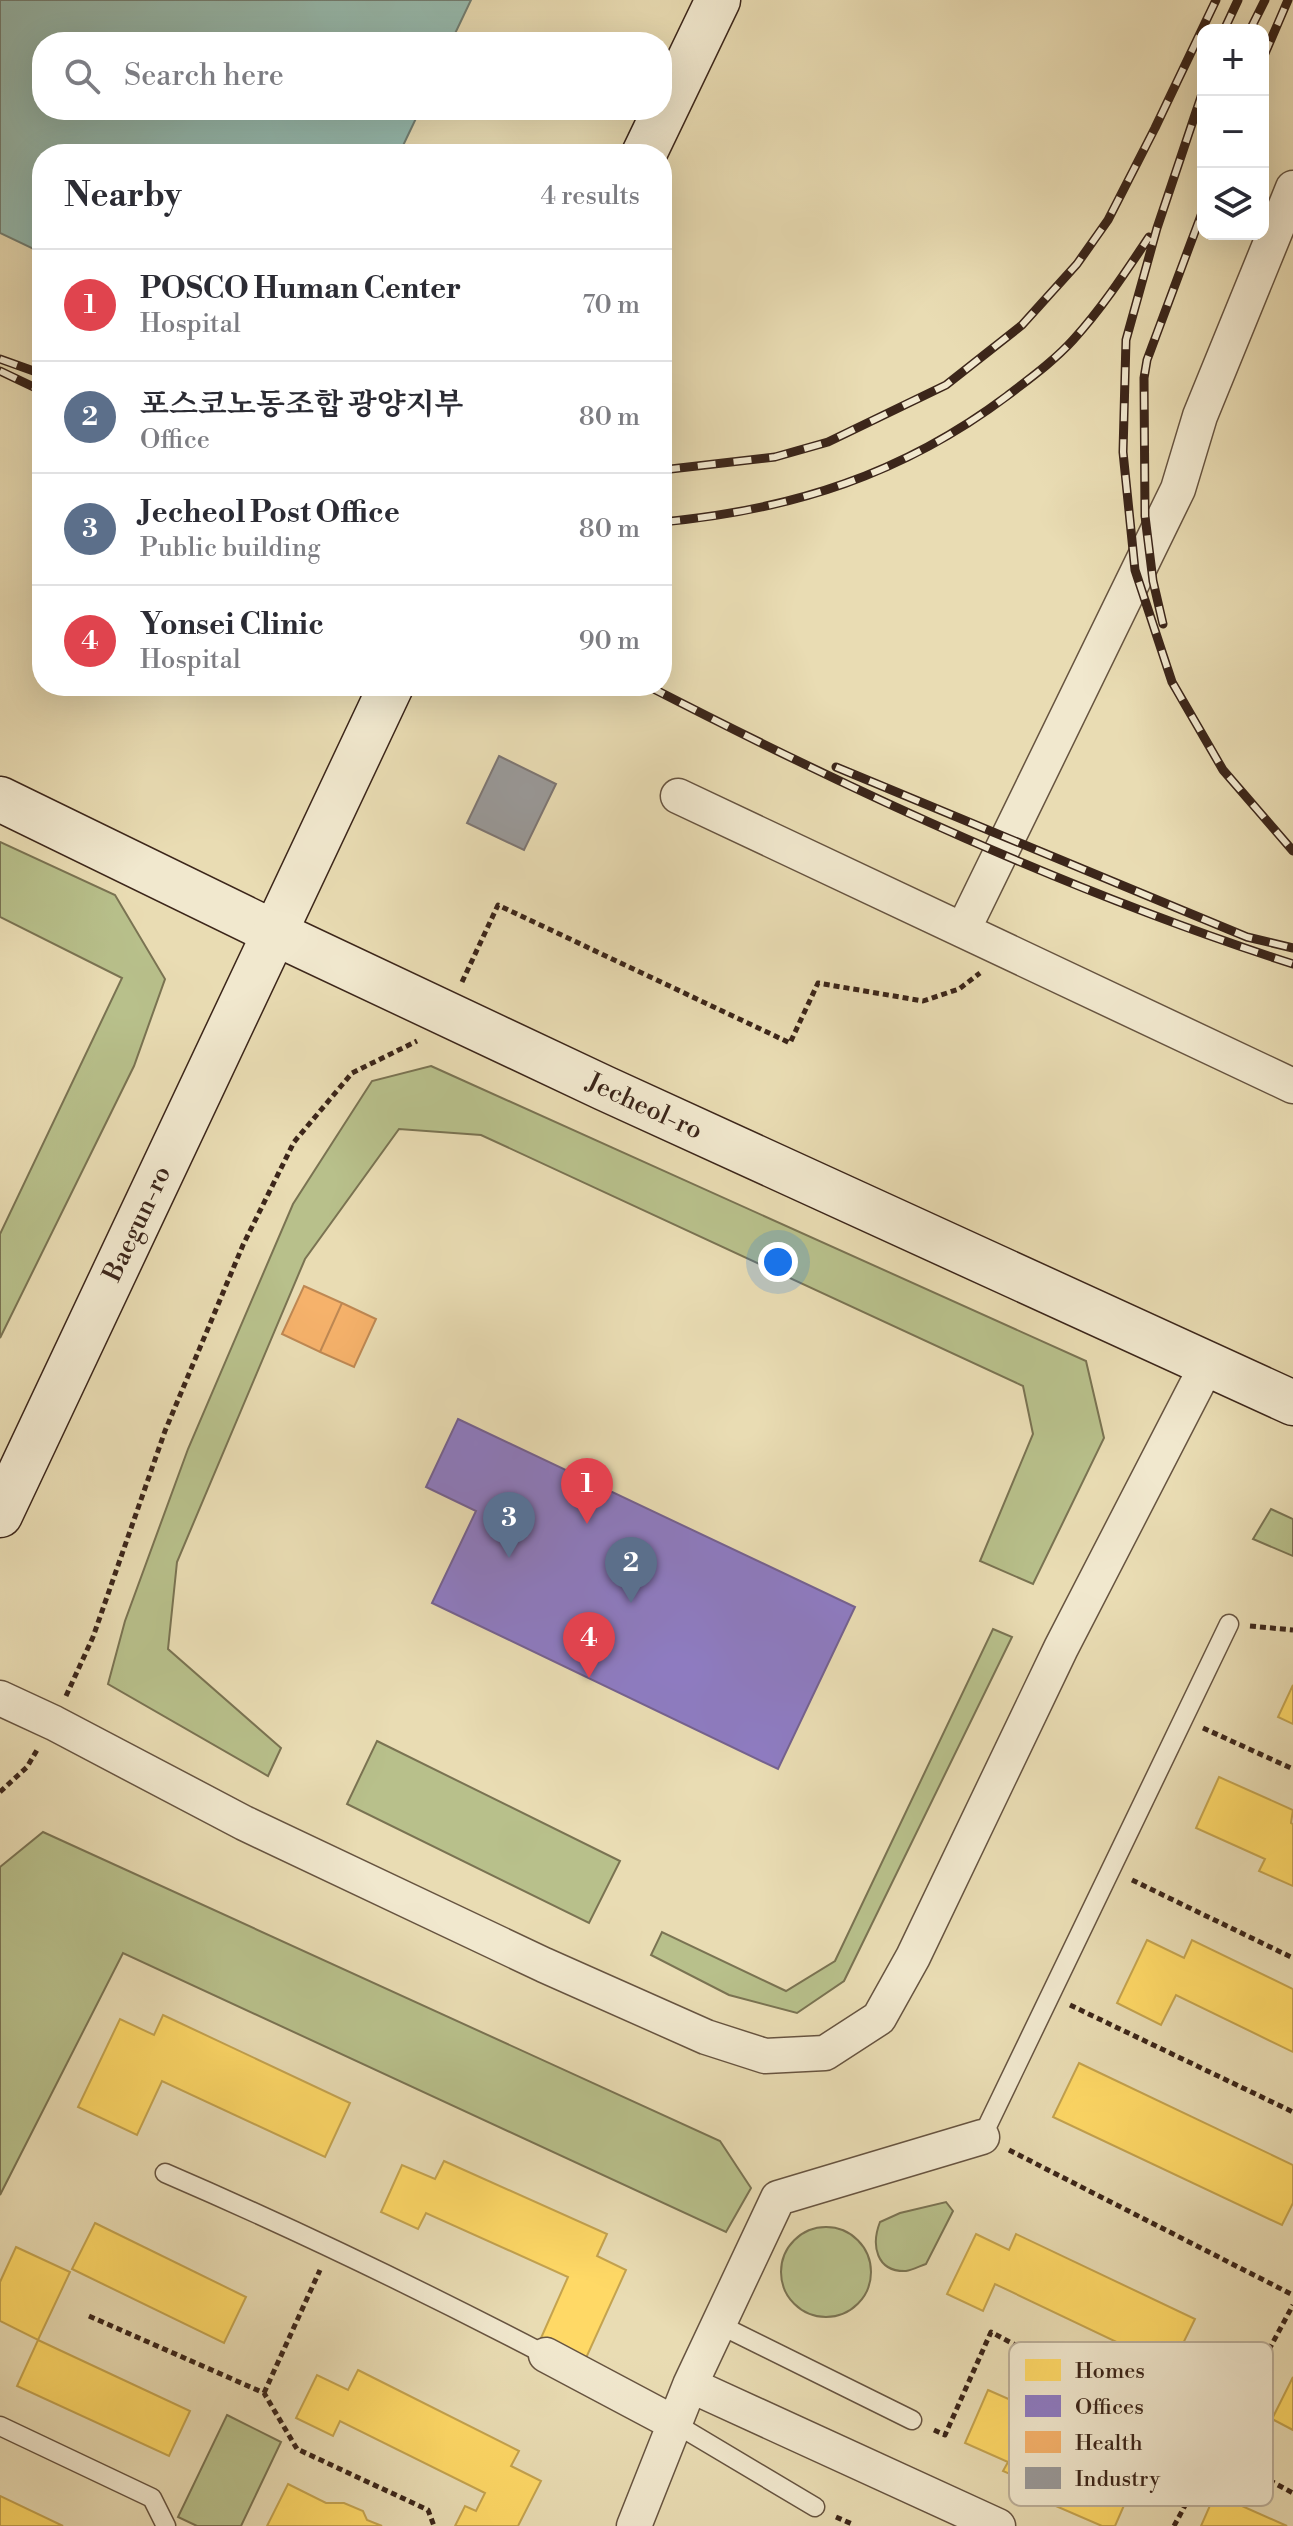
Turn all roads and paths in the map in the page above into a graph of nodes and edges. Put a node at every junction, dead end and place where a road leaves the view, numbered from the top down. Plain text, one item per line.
1 (718, 0) edge
2 (672, 96) edge
3 (660, 120) edge
4 (649, 144) edge
5 (1293, 188) edge
6 (386, 696) edge
7 (678, 796) dead end
8 (0, 799) edge
9 (963, 930) junction
10 (275, 933) junction
11 (990, 966) dead end
12 (448, 1013) junction
13 (1293, 1086) edge
14 (1208, 1363) junction
15 (1293, 1403) edge
16 (0, 1515) edge
17 (1229, 1624) joint
18 (1293, 1630) edge
19 (0, 1698) edge
20 (1184, 1718) junction
21 (54, 1723) junction
22 (1293, 1769) edge
23 (0, 1792) edge
24 (1111, 1870) junction
25 (1293, 1958) edge
26 (1050, 1996) junction
27 (1293, 2112) edge
28 (982, 2137) junction
29 (165, 2173) dead end
30 (330, 2248) junction
31 (1293, 2295) edge
32 (1293, 2305) edge
33 (89, 2316) dead end
34 (718, 2324) junction
35 (1010, 2342) edge
36 (1273, 2342) edge
37 (546, 2355) joint
38 (690, 2385) junction
39 (264, 2393) junction
40 (912, 2420) joint
41 (674, 2423) junction
42 (0, 2426) edge
43 (1273, 2482) edge
44 (1293, 2493) edge
45 (1185, 2506) edge
46 (815, 2507) dead end
47 (166, 2526) edge
48 (434, 2526) edge
49 (634, 2526) edge
50 (998, 2526) edge
51 (1174, 2526) edge

1 - 2 main road
3 - 4 main road
5 - 9 street
6 - 10 main road, Baegun-ro
7 - 9 street
8 - 10 main road, Jecheol-ro
9 - 13 street
10 - 12 main road, Jecheol-ro
10 - 16 main road, Baegun-ro
11 - 12 path
12 - 14 main road, Jecheol-ro
12 - 21 path
14 - 15 main road, Jecheol-ro
14 - 21 street
17 - 18 path
17 - 20 lane
19 - 21 street
20 - 22 path
20 - 24 lane
21 - 23 path
24 - 25 path
24 - 26 lane
26 - 27 path
26 - 28 lane
28 - 31 path
28 - 34 street
29 - 30 lane
30 - 37 lane
30 - 39 path
32 - 36 path
33 - 39 path
34 - 38 street
34 - 40 lane
35 - 40 path
37 - 41 street
38 - 41 street
38 - 50 street
39 - 48 path
41 - 46 lane
41 - 49 street
42 - 47 lane
43 - 44 path
45 - 51 path

